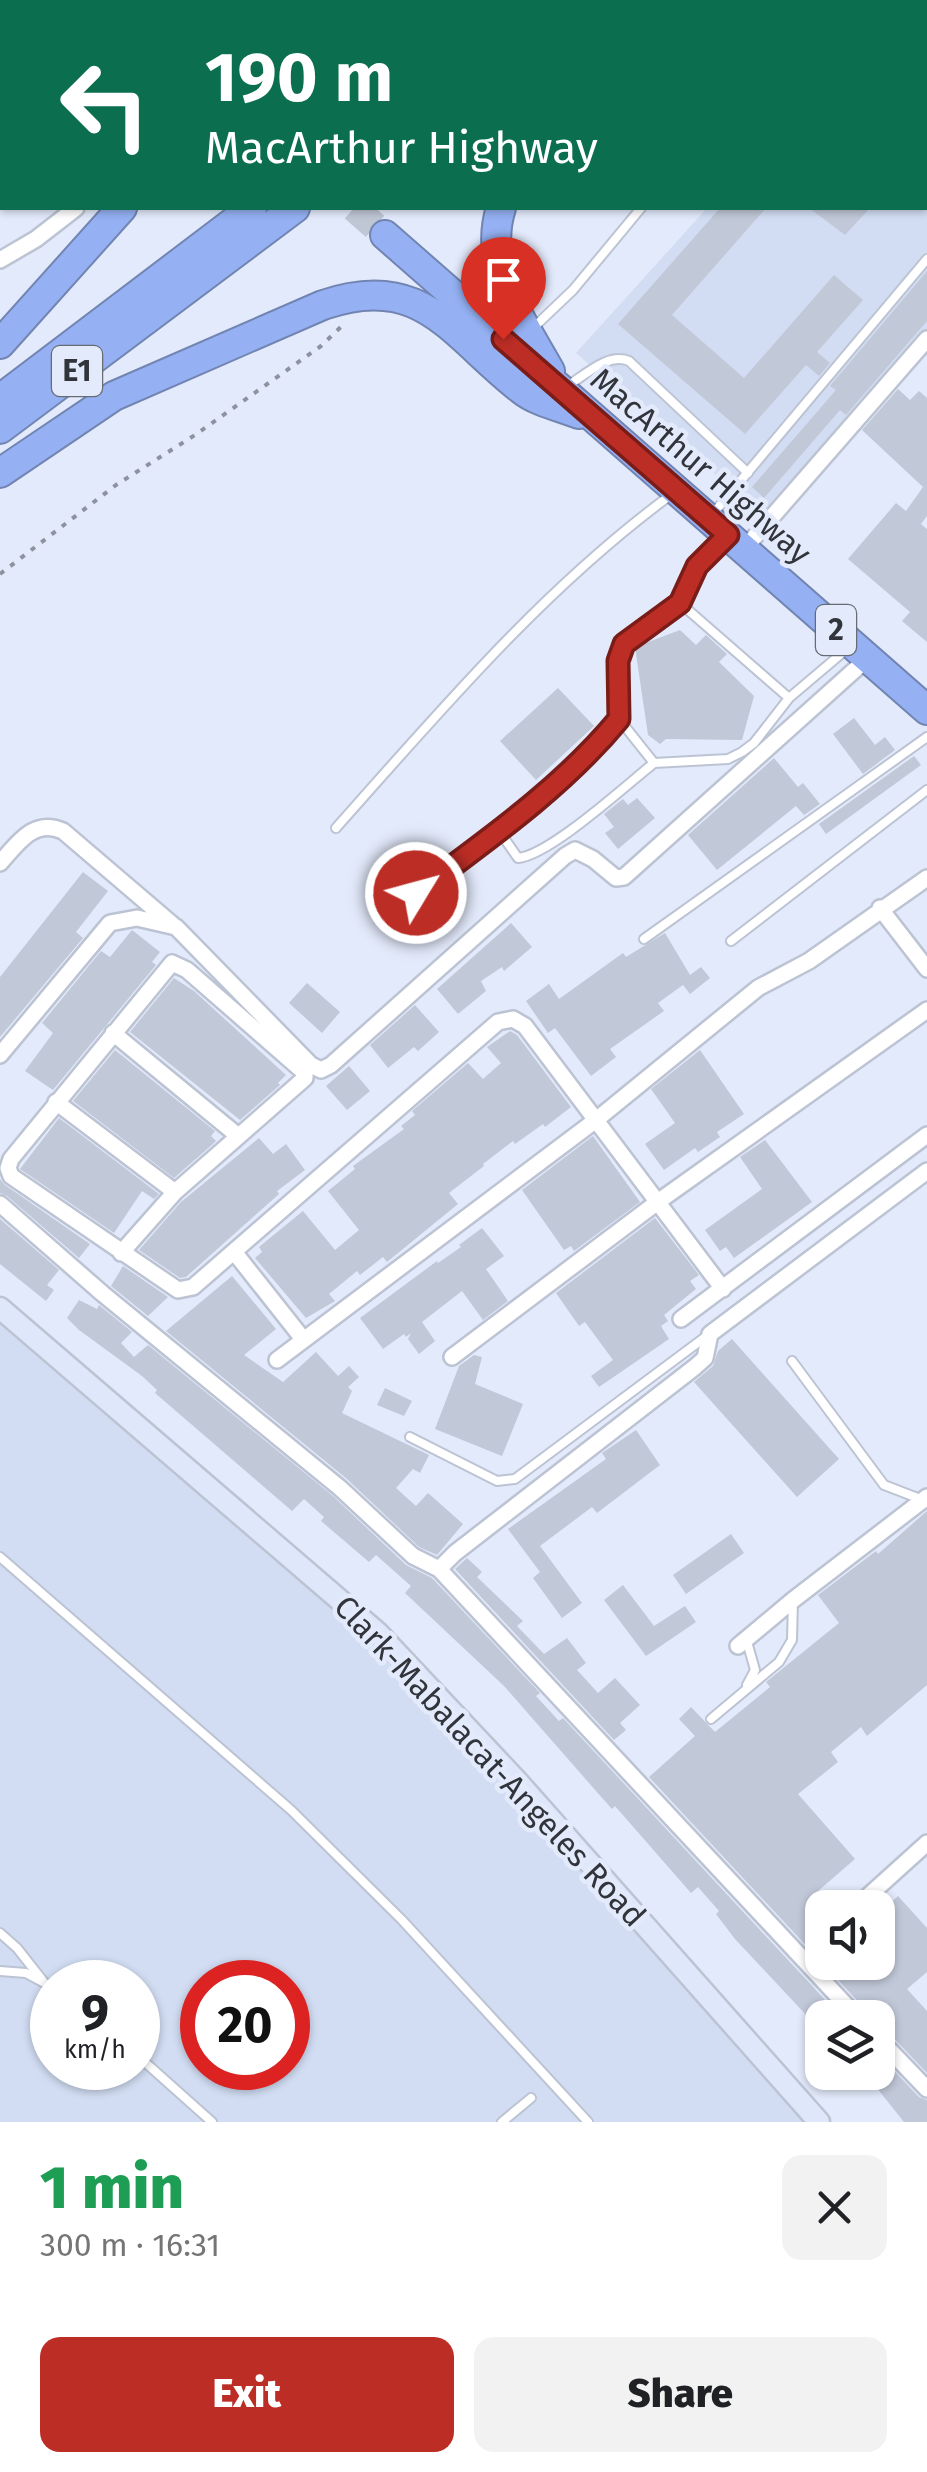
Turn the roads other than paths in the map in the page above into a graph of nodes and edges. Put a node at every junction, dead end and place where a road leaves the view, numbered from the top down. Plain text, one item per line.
1 (73, 210) edge
2 (120, 210) edge
3 (249, 210) edge
4 (293, 210) edge
5 (501, 210) edge
6 (639, 210) edge
7 (385, 235) tunnel mouth
8 (927, 259) edge
9 (0, 260) edge
10 (528, 332) junction
11 (927, 339) edge
12 (0, 344) edge
13 (561, 390) junction
14 (0, 399) edge
15 (599, 422) junction
16 (0, 429) edge
17 (0, 473) edge
18 (748, 473) junction
19 (677, 491) junction
20 (727, 534) junction
21 (680, 603) junction
22 (860, 651) junction
23 (789, 698) junction
24 (927, 710) edge
25 (619, 719) junction
26 (927, 738) edge
27 (654, 764) junction
28 (927, 790) edge
29 (336, 828) dead end
30 (498, 831) junction
31 (0, 864) edge
32 (927, 878) edge
33 (416, 893) dead end
34 (880, 908) junction
35 (176, 927) junction
36 (644, 938) dead end
37 (731, 941) dead end
38 (927, 969) edge
39 (927, 1010) edge
40 (113, 1034) junction
41 (0, 1055) edge
42 (56, 1102) junction
43 (596, 1120) junction
44 (238, 1135) junction
45 (927, 1135) edge
46 (927, 1171) edge
47 (174, 1192) junction
48 (658, 1201) junction
49 (0, 1204) edge
50 (121, 1253) junction
51 (236, 1253) junction
52 (723, 1289) junction
53 (0, 1308) edge
54 (682, 1319) dead end
55 (710, 1334) junction
56 (303, 1339) junction
57 (452, 1357) dead end
58 (277, 1360) dead end
59 (792, 1361) dead end
60 (410, 1437) dead end
61 (925, 1499) edge
62 (0, 1557) edge
63 (439, 1568) junction
64 (792, 1600) junction
65 (742, 1642) joint
66 (745, 1689) junction
67 (711, 1719) dead end
68 (927, 1843) edge
69 (875, 1890) edge
70 (0, 1934) edge
71 (30, 1964) edge
72 (0, 1971) edge
73 (30, 1975) edge
74 (841, 2000) edge
75 (895, 2056) edge
76 (160, 2076) edge
77 (927, 2089) edge
78 (531, 2098) dead end
79 (212, 2122) edge
80 (502, 2122) edge
81 (588, 2122) edge
82 (819, 2122) edge

1 - 9 street
2 - 12 highway
3 - 14 highway, E1
4 - 16 highway, E1
5 - 10 highway
6 - 10 lane
7 - 13 highway, MacArthur Highway / 2
8 - 18 lane
10 - 13 highway
11 - 20 street
13 - 15 highway, MacArthur Highway / 2
13 - 18 lane
15 - 17 highway
15 - 19 highway, MacArthur Highway / 2
18 - 20 lane
19 - 20 highway, MacArthur Highway / 2
19 - 29 lane
20 - 21 lane
20 - 22 highway, MacArthur Highway / 2
21 - 23 lane
21 - 25 lane
22 - 23 lane
22 - 24 highway, MacArthur Highway / 2
22 - 35 street
23 - 27 lane
25 - 27 lane
25 - 30 lane
26 - 36 lane
27 - 30 lane
28 - 37 lane
30 - 33 lane
31 - 35 street
32 - 34 street
34 - 38 street
34 - 43 street
35 - 41 street
39 - 48 street
40 - 42 street
40 - 44 street
40 - 44 street
42 - 47 street
42 - 50 street
43 - 48 street
43 - 51 street
43 - 56 street
44 - 47 street
45 - 52 street
46 - 55 street
47 - 50 street
48 - 52 street
48 - 57 street
49 - 63 street
50 - 51 street
51 - 56 street
52 - 54 street
53 - 82 main road, Clark-Mabalacat-Angeles Road
55 - 60 lane
55 - 63 street
56 - 58 street
59 - 61 lane
61 - 64 street
62 - 81 lane
63 - 74 street
64 - 65 street
64 - 66 lane
65 - 66 lane
66 - 67 lane
68 - 69 street
70 - 71 lane
72 - 73 lane
75 - 77 street
76 - 79 lane
78 - 80 lane

